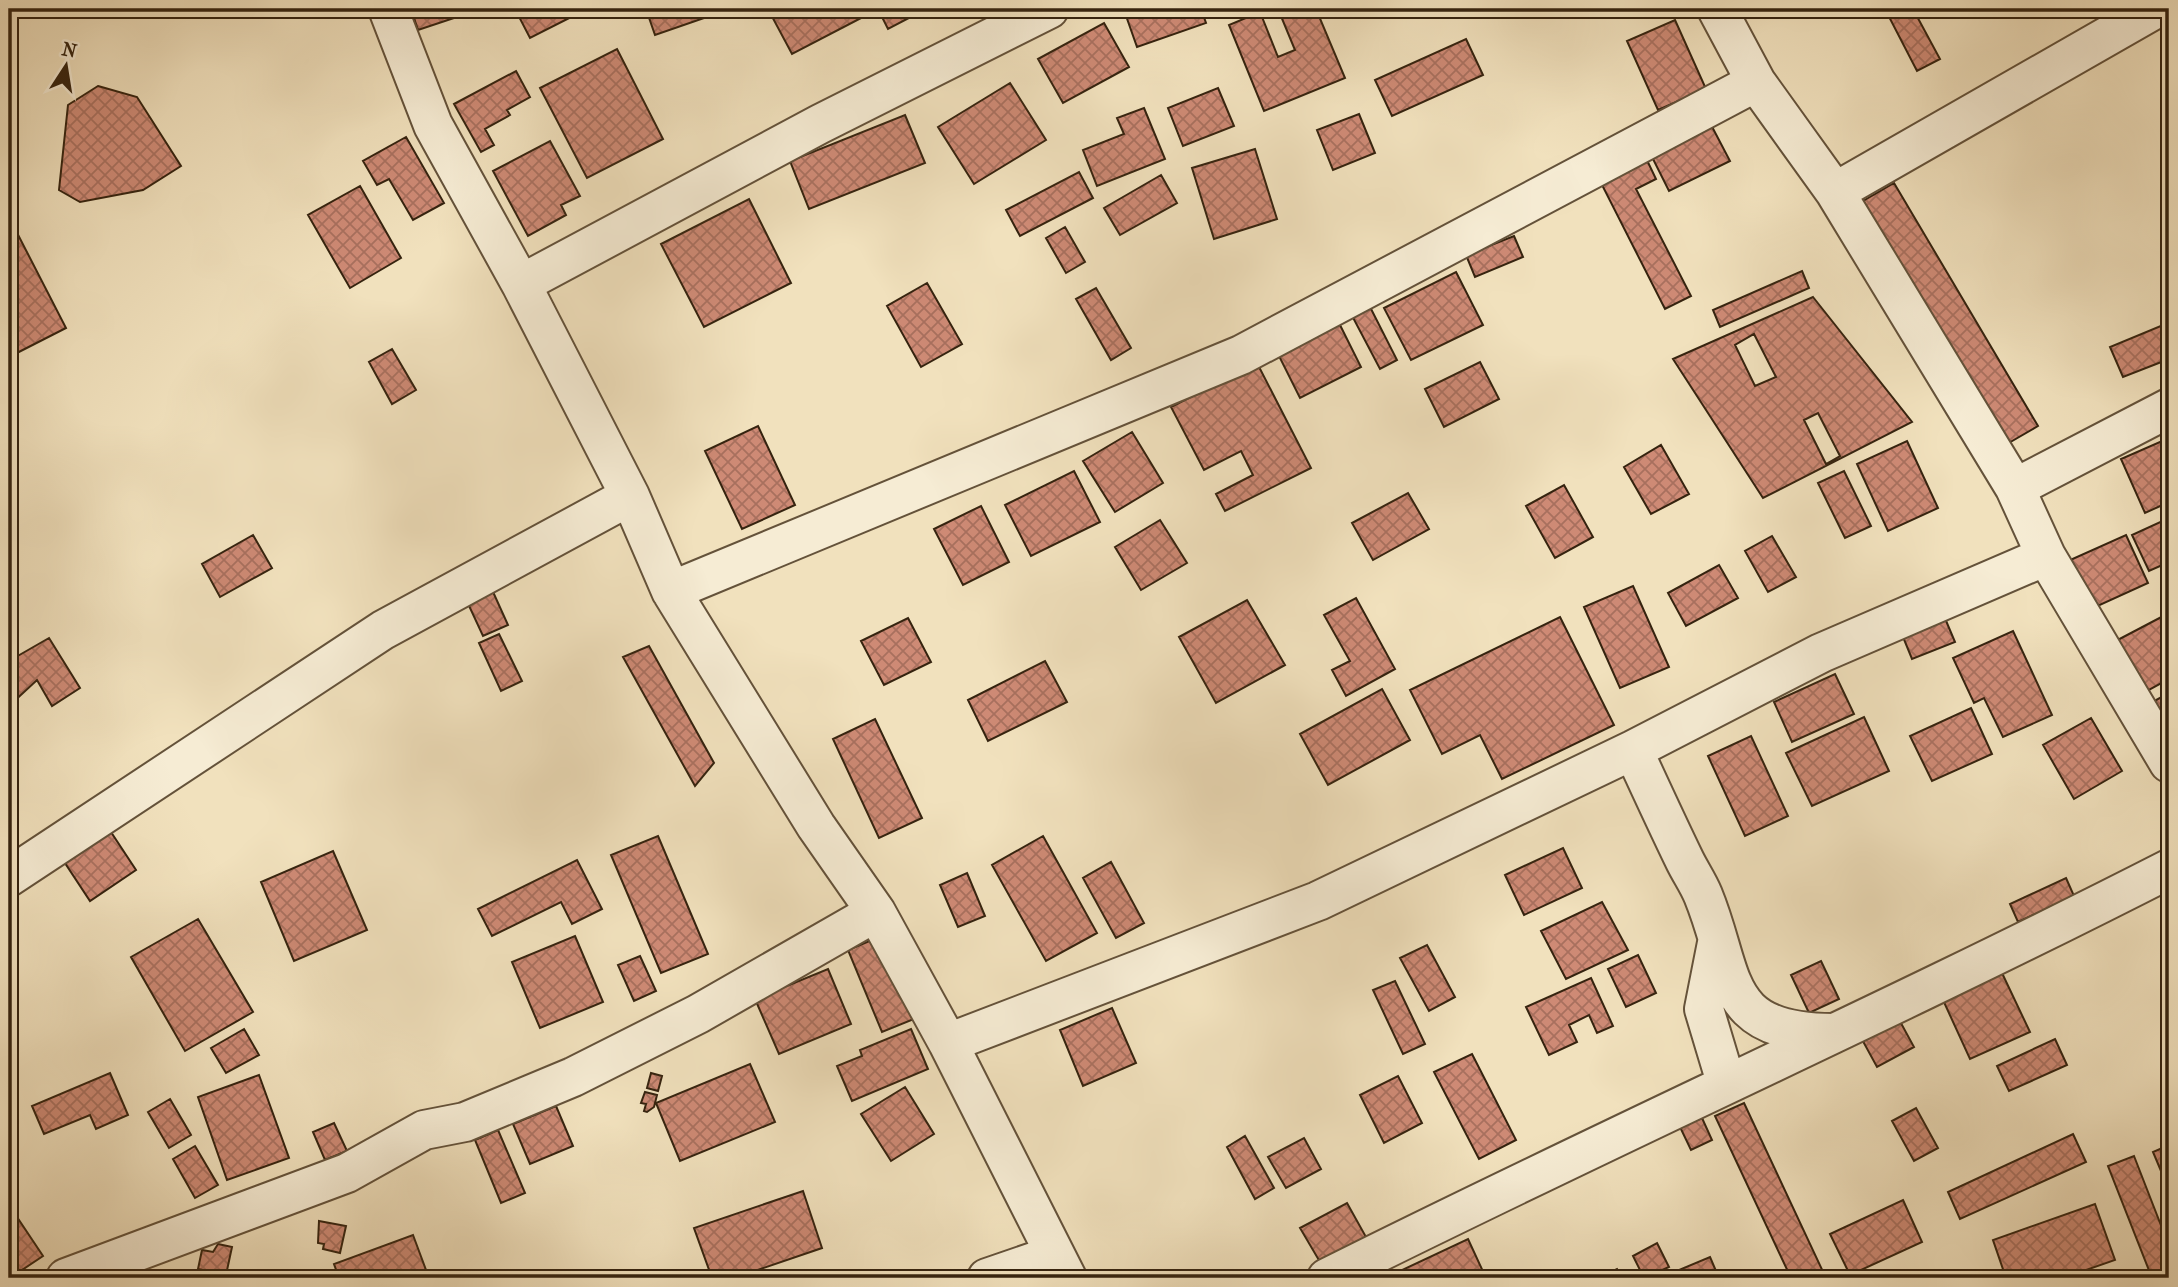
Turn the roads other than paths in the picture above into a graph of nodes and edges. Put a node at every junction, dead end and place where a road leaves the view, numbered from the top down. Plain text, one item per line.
1 (388, 9) edge
2 (1049, 9) edge
3 (1717, 9) edge
4 (2155, 9) edge
5 (1756, 82) junction
6 (1835, 192) junction
7 (521, 284) junction
8 (2169, 408) edge
9 (2015, 488) junction
10 (630, 496) junction
11 (2046, 556) junction
12 (671, 591) junction
13 (1633, 750) junction
14 (2169, 763) edge
15 (2169, 869) edge
16 (9, 877) edge
17 (876, 912) junction
18 (1717, 943) junction
19 (1835, 1033) junction
20 (948, 1044) junction
21 (1732, 1081) junction
22 (1060, 1267) edge
23 (66, 1278) edge
24 (987, 1278) edge
25 (1327, 1278) edge

1 - 7 street
2 - 7 street
3 - 5 street
4 - 6 street
5 - 6 street
5 - 12 street
6 - 9 street
7 - 10 street
8 - 9 street
9 - 11 street
10 - 12 street
10 - 16 street
11 - 13 street
11 - 14 street
12 - 17 street
13 - 18 street
13 - 20 street
15 - 19 street
17 - 20 street
17 - 23 street
18 - 19 street
18 - 21 street
19 - 21 street
20 - 22 street
21 - 25 street
22 - 24 street

